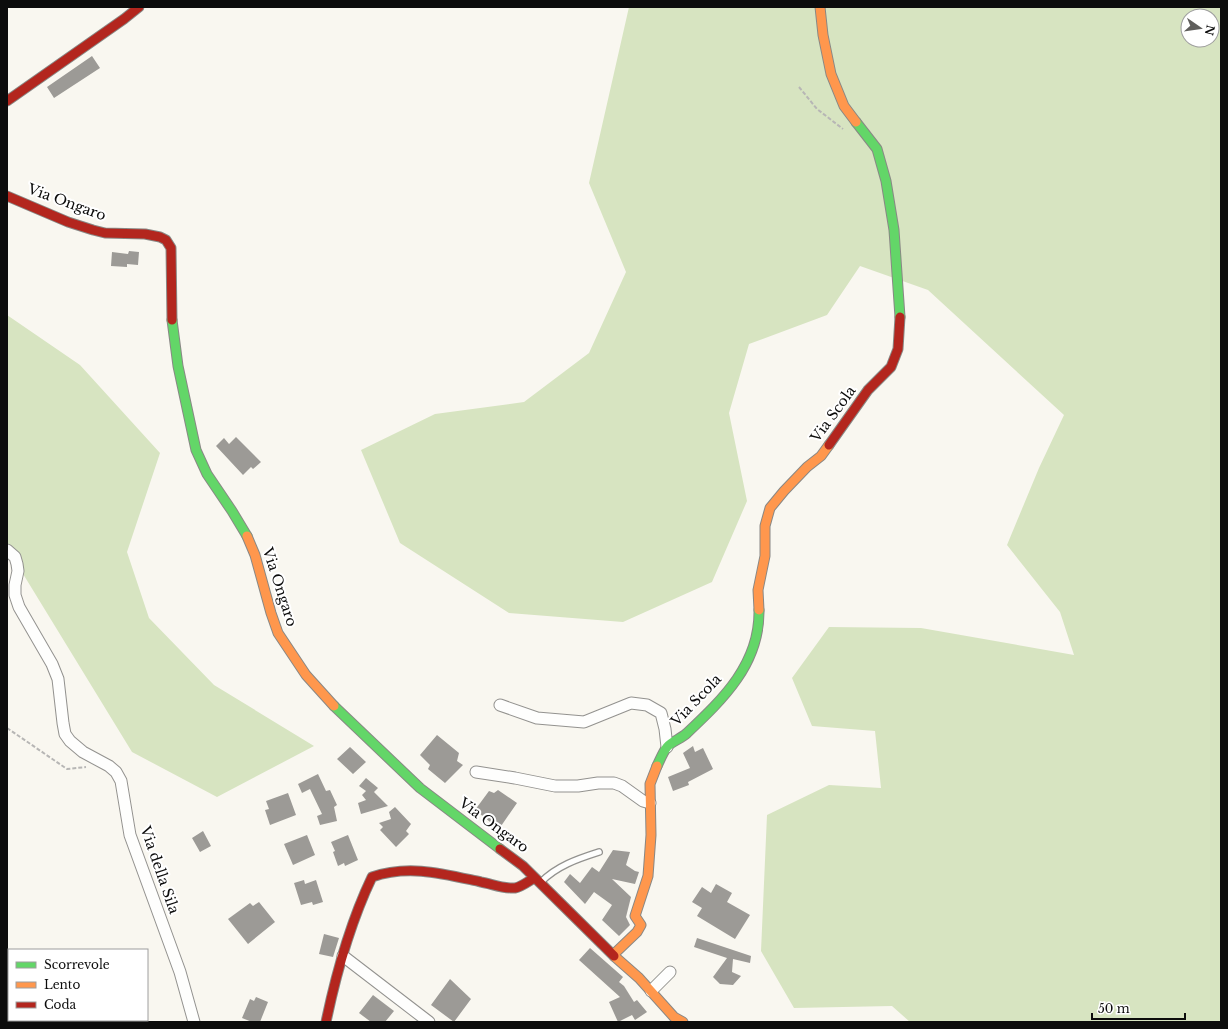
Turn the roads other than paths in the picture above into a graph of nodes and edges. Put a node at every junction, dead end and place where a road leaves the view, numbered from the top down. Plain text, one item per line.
1 (139, 7) edge
2 (820, 7) edge
3 (7, 101) edge
4 (7, 196) edge
5 (7, 550) edge
6 (500, 705) dead end
7 (667, 747) junction
8 (476, 772) dead end
9 (650, 803) junction
10 (599, 852) dead end
11 (537, 880) junction
12 (614, 954) junction
13 (343, 956) junction
14 (670, 972) dead end
15 (651, 991) junction
16 (678, 1020) edge
17 (194, 1022) edge
18 (326, 1022) edge
19 (429, 1022) edge

1 - 3 street
2 - 7 street, Via Scola
4 - 11 street, Via Ongaro
5 - 17 street, Via della Sila
6 - 7 street
7 - 9 street
8 - 9 street
9 - 12 street
10 - 11 lane
11 - 12 street, Via Ongaro
11 - 13 street
12 - 15 street, Via Ongaro
13 - 18 street
13 - 19 street
14 - 15 street
15 - 16 street, Via Ongaro

